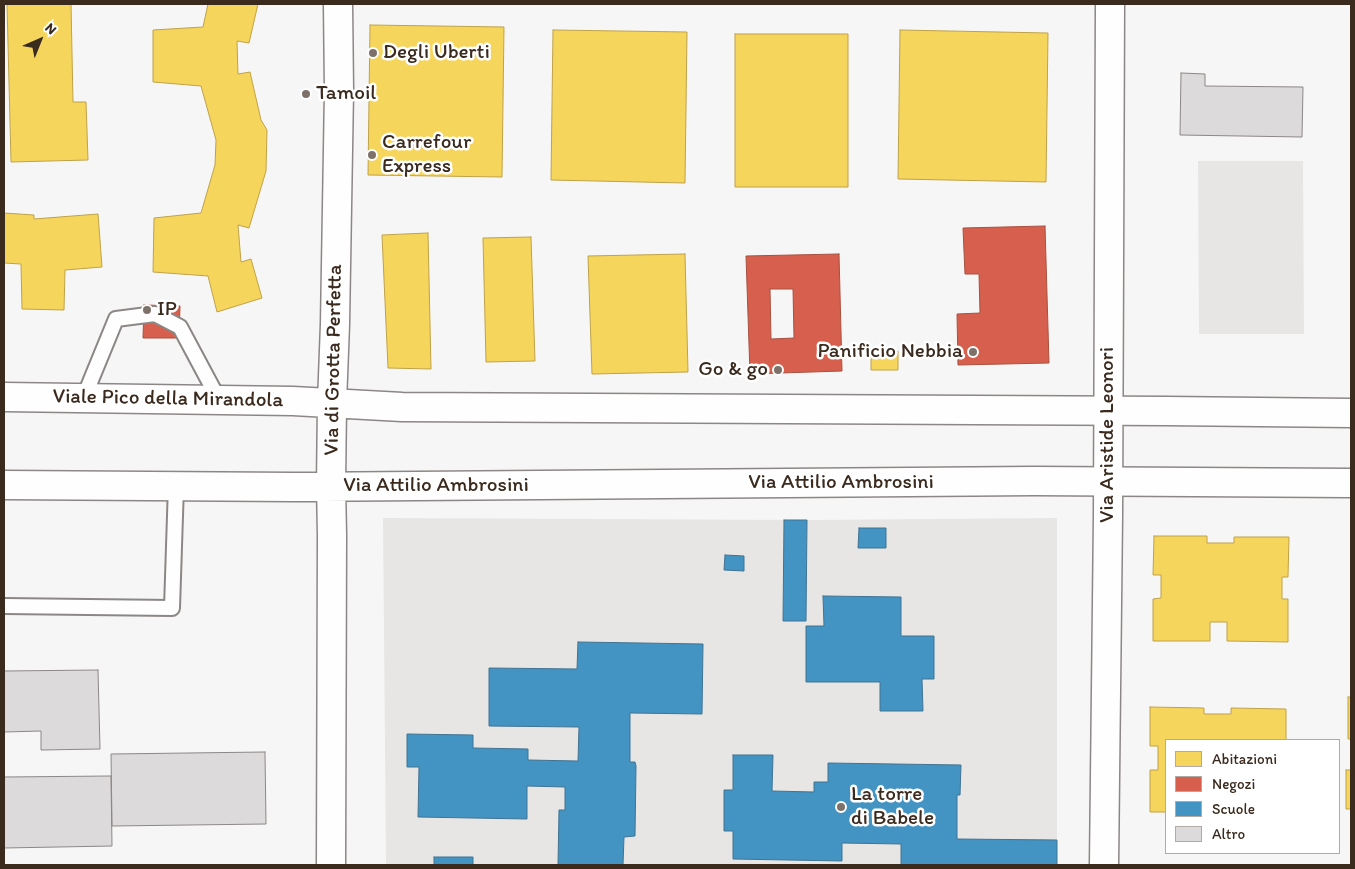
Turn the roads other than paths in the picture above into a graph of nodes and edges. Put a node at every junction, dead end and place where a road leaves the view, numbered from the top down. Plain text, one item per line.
1 (338, 4) edge
2 (1110, 4) edge
3 (4, 397) edge
4 (84, 397) junction
5 (219, 400) junction
6 (332, 403) junction
7 (1108, 412) junction
8 (1351, 413) edge
9 (1108, 483) junction
10 (1351, 484) edge
11 (4, 485) edge
12 (176, 485) junction
13 (331, 486) junction
14 (4, 606) edge
15 (330, 865) edge
16 (1104, 865) edge

1 - 6 street, Via di Grotta Perfetta
2 - 7 street, Via Aristide Leonori
3 - 4 street, Viale Pico della Mirandola
4 - 5 street, Viale Pico della Mirandola
4 - 5 lane
5 - 6 street, Viale Pico della Mirandola
6 - 7 street
6 - 13 street, Via di Grotta Perfetta
7 - 8 street
7 - 9 street, Via Aristide Leonori
9 - 10 street, Via Attilio Ambrosini
9 - 13 street, Via Attilio Ambrosini
9 - 16 street, Via Aristide Leonori
11 - 12 street
12 - 13 street
12 - 14 lane
13 - 15 street, Via di Grotta Perfetta

